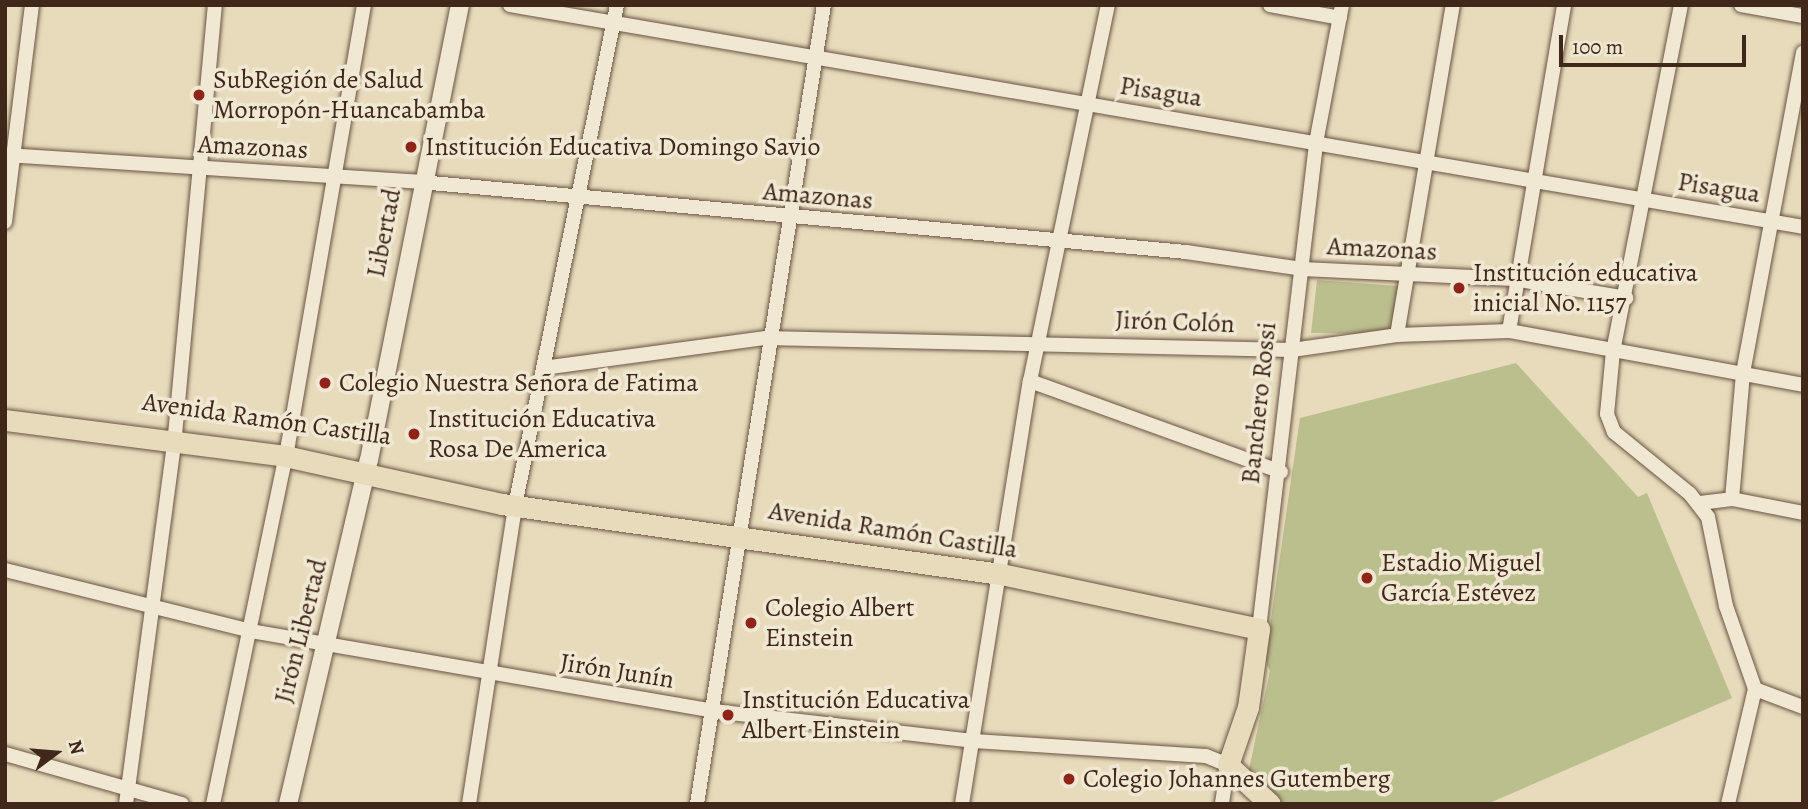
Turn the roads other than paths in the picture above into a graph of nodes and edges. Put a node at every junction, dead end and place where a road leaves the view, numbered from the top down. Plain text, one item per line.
1 (33, 5) edge
2 (215, 5) edge
3 (364, 5) edge
4 (460, 5) edge
5 (510, 5) edge
6 (617, 5) edge
7 (824, 5) edge
8 (1108, 5) edge
9 (1270, 5) edge
10 (1453, 5) edge
11 (1564, 5) edge
12 (1681, 5) edge
13 (1741, 5) edge
14 (1341, 12) edge
15 (1803, 16) edge
16 (613, 24) junction
17 (1803, 53) edge
18 (815, 59) junction
19 (1084, 104) junction
20 (1316, 143) junction
21 (10, 155) edge
22 (1424, 162) junction
23 (201, 169) junction
24 (338, 176) junction
25 (421, 182) junction
26 (1535, 182) junction
27 (573, 197) junction
28 (1643, 201) junction
29 (787, 218) junction
30 (1769, 221) junction
31 (5, 222) edge
32 (1803, 227) edge
33 (1058, 242) junction
34 (1302, 269) junction
35 (1406, 276) junction
36 (1514, 279) junction
37 (1626, 298) junction
38 (1510, 331) junction
39 (1396, 335) junction
40 (766, 338) junction
41 (1037, 342) junction
42 (1292, 350) junction
43 (1613, 351) junction
44 (542, 368) junction
45 (1743, 373) junction
46 (1030, 381) junction
47 (1803, 385) edge
48 (5, 408) edge
49 (5, 420) edge
50 (174, 439) junction
51 (287, 451) junction
52 (367, 465) junction
53 (1281, 472) junction
54 (1732, 499) junction
55 (516, 501) junction
56 (1700, 503) junction
57 (1803, 513) edge
58 (738, 534) junction
59 (5, 569) edge
60 (996, 573) junction
61 (155, 608) junction
62 (1259, 629) junction
63 (251, 631) junction
64 (327, 645) junction
65 (486, 674) junction
66 (1755, 690) junction
67 (1803, 707) edge
68 (714, 711) junction
69 (974, 741) junction
70 (5, 754) edge
71 (1228, 765) junction
72 (129, 786) junction
73 (127, 804) edge
74 (182, 804) edge
75 (213, 804) edge
76 (288, 804) edge
77 (469, 804) edge
78 (697, 804) edge
79 (962, 804) edge
80 (1222, 804) edge
81 (1270, 804) edge
82 (1727, 804) edge

1 - 21 street
2 - 23 street
3 - 24 street
4 - 25 street, Libertad
5 - 16 street, Pisagua
6 - 16 street
7 - 18 street
8 - 19 street
9 - 14 street
10 - 22 street
11 - 26 street
12 - 28 street
13 - 15 street
14 - 20 street, Banchero Rossi
16 - 18 street, Pisagua
16 - 27 street
17 - 30 street
18 - 19 street, Pisagua
18 - 29 street
19 - 20 street, Pisagua
19 - 33 street
20 - 22 street, Pisagua
20 - 34 street, Banchero Rossi
21 - 23 street, Amazonas
21 - 31 street
22 - 26 street, Pisagua
22 - 35 street
23 - 24 street, Amazonas
23 - 50 street
24 - 25 street, Amazonas
24 - 51 street
25 - 27 street, Amazonas
25 - 52 street, Libertad
26 - 28 street, Pisagua
26 - 36 street
27 - 29 street, Amazonas
27 - 44 street
28 - 30 street, Pisagua
28 - 37 street
29 - 33 street, Amazonas
29 - 40 street
30 - 32 street, Pisagua
30 - 45 street
33 - 34 street, Amazonas
33 - 41 street
34 - 35 street, Amazonas
34 - 42 street, Banchero Rossi
35 - 36 street, Amazonas
35 - 39 street
36 - 37 street, Amazonas
36 - 38 street
37 - 43 street
38 - 39 street, Jirón Colón
38 - 43 street, Jirón Colón
39 - 42 street, Jirón Colón
40 - 41 street, Jirón Colón
40 - 44 street, Jirón Colón
40 - 58 street
41 - 42 street, Jirón Colón
41 - 46 street
42 - 53 street, Banchero Rossi
43 - 45 street, Jirón Colón
43 - 56 street
44 - 55 street
45 - 47 street, Jirón Colón
45 - 54 street
46 - 53 street
46 - 60 street
48 - 50 main road, Avenida Ramón Castilla
49 - 50 main road, Avenida Ramón Castilla
50 - 51 main road, Avenida Ramón Castilla
50 - 61 street
51 - 52 main road, Avenida Ramón Castilla
51 - 63 street
52 - 55 main road, Avenida Ramón Castilla
52 - 64 street, Jirón Libertad
53 - 62 street, Banchero Rossi
54 - 56 street
54 - 57 street
55 - 58 main road, Avenida Ramón Castilla
55 - 65 street
56 - 66 street
58 - 60 main road, Avenida Ramón Castilla
58 - 68 street
59 - 61 street, Jirón Junín
60 - 62 main road, Avenida Ramón Castilla
60 - 69 street
61 - 63 street, Jirón Junín
61 - 72 street
62 - 71 main road, Banchero Rossi
63 - 64 street, Jirón Junín
63 - 75 street
64 - 65 street, Jirón Junín
64 - 76 street, Jirón Libertad
65 - 68 street, Jirón Junín
65 - 77 street
66 - 67 street
66 - 82 street
68 - 69 street, Jirón Junín
68 - 78 street
69 - 71 street, Jirón Junín
69 - 79 street
70 - 72 street
71 - 80 street, Banchero Rossi
71 - 81 main road
72 - 73 street
72 - 74 street

